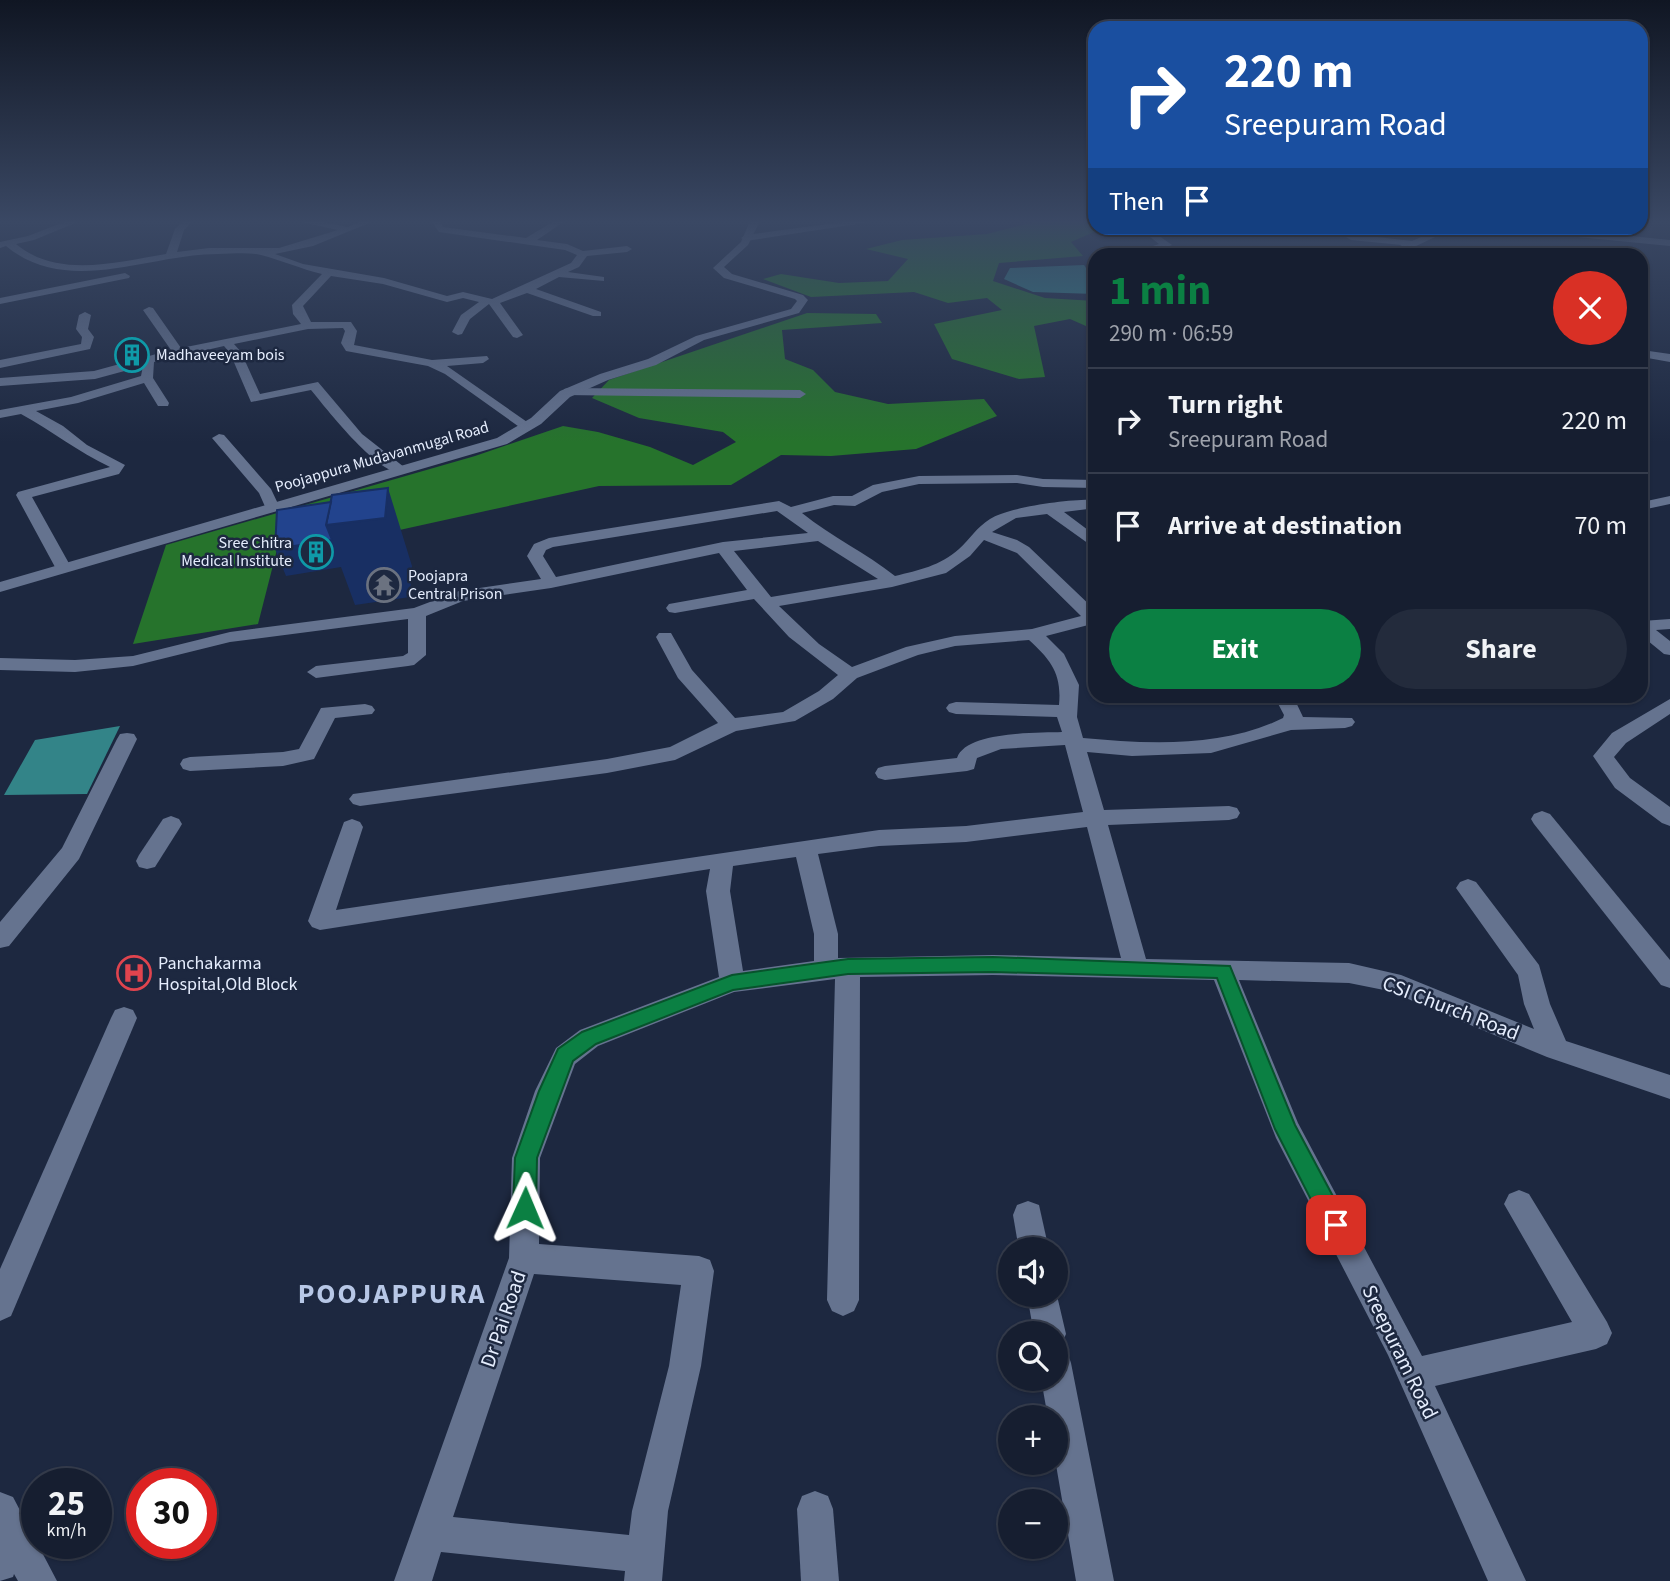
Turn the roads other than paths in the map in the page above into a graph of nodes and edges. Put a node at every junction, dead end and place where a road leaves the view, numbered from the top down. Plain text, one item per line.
1 (37, 295) edge
2 (308, 295) edge
3 (429, 295) edge
4 (509, 295) edge
5 (543, 295) edge
6 (791, 295) edge
7 (0, 301) edge
8 (490, 301) junction
9 (149, 310) dead end
10 (597, 314) dead end
11 (85, 315) dead end
12 (308, 326) junction
13 (458, 332) dead end
14 (517, 335) dead end
15 (227, 342) junction
16 (178, 352) junction
17 (1648, 355) edge
18 (483, 359) dead end
19 (1670, 359) edge
20 (149, 361) junction
21 (431, 363) junction
22 (0, 364) edge
23 (147, 378) junction
24 (0, 382) edge
25 (569, 392) junction
26 (800, 394) dead end
27 (163, 403) dead end
28 (26, 411) junction
29 (0, 414) edge
30 (524, 427) junction
31 (219, 438) dead end
32 (399, 470) junction
33 (1088, 484) edge
34 (1670, 500) edge
35 (1088, 504) edge
36 (1648, 505) edge
37 (272, 508) junction
38 (1050, 509) junction
39 (790, 512) junction
40 (981, 534) junction
41 (821, 536) junction
42 (1088, 538) edge
43 (723, 547) junction
44 (63, 567) junction
45 (892, 582) junction
46 (551, 583) junction
47 (0, 587) edge
48 (761, 598) junction
49 (674, 608) dead end
50 (1088, 611) edge
51 (417, 614) junction
52 (1088, 619) edge
53 (1670, 624) edge
54 (1648, 626) edge
55 (1648, 632) edge
56 (1033, 634) junction
57 (665, 637) dead end
58 (1670, 650) edge
59 (0, 664) edge
60 (316, 673) dead end
61 (850, 674) junction
62 (1287, 703) edge
63 (1670, 705) edge
64 (956, 708) dead end
65 (365, 710) dead end
66 (1068, 712) junction
67 (1345, 722) dead end
68 (1287, 723) junction
69 (732, 725) junction
70 (127, 739) dead end
71 (1074, 741) junction
72 (190, 764) dead end
73 (885, 773) dead end
74 (360, 799) dead end
75 (1229, 813) dead end
76 (1095, 818) junction
77 (1670, 818) edge
78 (1542, 819) dead end
79 (172, 824) dead end
80 (352, 827) dead end
81 (805, 848) junction
82 (147, 861) dead end
83 (722, 861) junction
84 (1468, 888) dead end
85 (0, 939) edge
86 (837, 968) junction
87 (1136, 968) junction
88 (1223, 971) junction
89 (1670, 978) edge
90 (732, 982) junction
91 (124, 1018) dead end
92 (1556, 1049) junction
93 (1670, 1087) edge
94 (1519, 1204) dead end
95 (1028, 1215) dead end
96 (1032, 1237) edge
97 (524, 1258) junction
98 (843, 1300) dead end
99 (0, 1306) edge
100 (1412, 1375) junction
101 (1060, 1391) edge
102 (815, 1509) dead end
103 (0, 1510) edge
104 (0, 1534) edge
105 (429, 1534) junction
106 (0, 1564) edge
107 (645, 1568) edge
108 (38, 1581) edge
109 (413, 1581) edge
110 (820, 1581) edge
111 (1095, 1581) edge
112 (1507, 1581) edge

1 - 7 street
2 - 12 street
3 - 8 street
4 - 8 street
5 - 10 street
6 - 25 street, Poojappura Mudavanmugal Road
8 - 13 street
8 - 14 street
9 - 16 street
11 - 22 street
12 - 15 street
12 - 21 street
15 - 16 street
15 - 32 street
16 - 20 street
17 - 19 street
18 - 21 street
20 - 23 street
20 - 24 street
21 - 30 street
23 - 27 street
23 - 28 street
25 - 26 street
25 - 30 street, Poojappura Mudavanmugal Road
28 - 29 street
28 - 44 street
30 - 32 street, Poojappura Mudavanmugal Road
31 - 37 street
32 - 37 street, Poojappura Mudavanmugal Road
33 - 39 street
34 - 36 street
35 - 38 street
37 - 44 street, Poojappura Mudavanmugal Road
38 - 40 street
38 - 42 street
39 - 41 street
39 - 46 street
40 - 45 street
40 - 50 street
41 - 43 street
41 - 45 street
43 - 46 street
43 - 48 street
44 - 47 street, Poojappura Mudavanmugal Road
45 - 48 street
46 - 51 street
48 - 49 street
48 - 61 street
51 - 59 street
51 - 60 street
52 - 56 street
53 - 54 street
55 - 58 street
56 - 61 street
56 - 66 street
57 - 69 street
61 - 69 street
62 - 68 street
63 - 77 street
64 - 66 street
65 - 72 street
66 - 71 street
67 - 68 street
68 - 71 street
69 - 74 street
70 - 85 street
71 - 73 street
71 - 76 street
75 - 76 street
76 - 81 street
76 - 87 street
78 - 89 street
79 - 82 street
80 - 83 street
81 - 83 street
81 - 86 street
83 - 90 street
84 - 92 street
86 - 87 street, Dr Pai Road
86 - 90 street, Dr Pai Road
86 - 98 street
87 - 88 street, Dr Pai Road
88 - 92 street, CSI Church Road
88 - 100 street, Sreepuram Road
90 - 97 street, Dr Pai Road
91 - 99 street
92 - 93 street, CSI Church Road
94 - 100 street
95 - 96 street
97 - 105 street, Dr Pai Road
97 - 107 street
100 - 112 street, Sreepuram Road
101 - 111 street
102 - 110 street
103 - 108 street
104 - 106 street
105 - 107 street
105 - 109 street, Dr Pai Road

